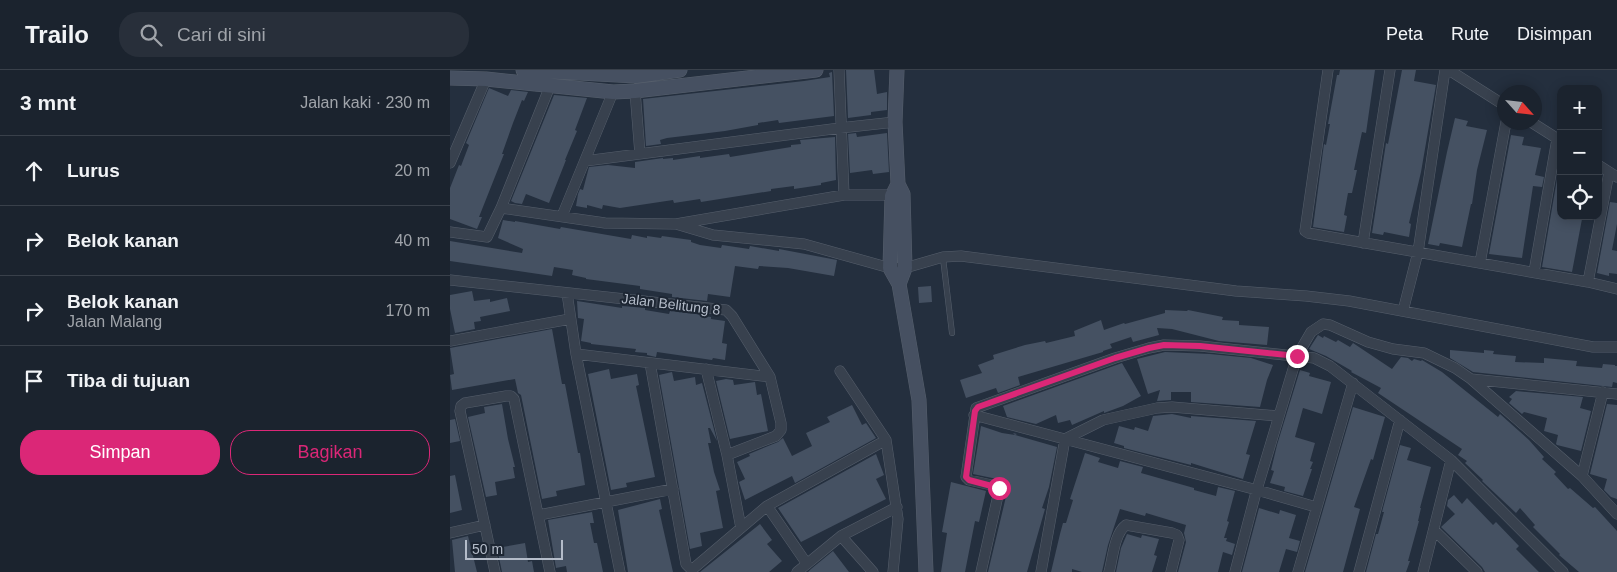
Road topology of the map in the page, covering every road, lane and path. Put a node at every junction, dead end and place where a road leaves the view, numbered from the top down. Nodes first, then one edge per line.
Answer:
1 (524, 70) edge
2 (680, 70) edge
3 (816, 70) edge
4 (839, 70) edge
5 (897, 70) edge
6 (1328, 70) edge
7 (1390, 70) edge
8 (1445, 70) edge
9 (1449, 70) edge
10 (578, 72) edge
11 (604, 73) edge
12 (450, 78) edge
13 (486, 79) junction
14 (550, 86) junction
15 (586, 89) junction
16 (635, 91) junction
17 (613, 92) junction
18 (1497, 101) edge
19 (895, 122) junction
20 (840, 128) junction
21 (1542, 129) edge
22 (1505, 130) edge
23 (1557, 139) edge
24 (454, 145) edge
25 (1557, 151) edge
26 (640, 154) junction
27 (585, 161) junction
28 (450, 163) edge
29 (1602, 168) edge
30 (1613, 175) edge
31 (898, 191) junction
32 (844, 195) junction
33 (501, 208) junction
34 (562, 216) junction
35 (676, 224) junction
36 (450, 232) edge
37 (1363, 242) junction
38 (1418, 252) junction
39 (943, 257) junction
40 (1480, 263) junction
41 (890, 268) junction
42 (905, 268) junction
43 (1534, 272) junction
44 (450, 280) edge
45 (1588, 282) junction
46 (899, 284) junction
47 (1617, 288) edge
48 (569, 293) junction
49 (1403, 311) junction
50 (570, 319) junction
51 (952, 333) dead end
52 (450, 341) edge
53 (1617, 347) edge
54 (576, 354) junction
55 (1297, 356) junction
56 (650, 363) junction
57 (706, 369) junction
58 (840, 371) dead end
59 (770, 377) junction
60 (1471, 378) junction
61 (1353, 383) junction
62 (1604, 392) junction
63 (1617, 394) edge
64 (974, 415) junction
65 (1279, 416) junction
66 (1400, 420) junction
67 (1090, 426) junction
68 (1065, 439) junction
69 (886, 440) junction
70 (1092, 446) junction
71 (727, 455) junction
72 (1451, 460) junction
73 (1582, 476) junction
74 (673, 489) junction
75 (1257, 490) junction
76 (606, 501) junction
77 (767, 506) junction
78 (897, 507) junction
79 (1316, 508) junction
80 (1617, 514) edge
81 (539, 515) junction
82 (485, 525) junction
83 (741, 528) junction
84 (1434, 530) junction
85 (450, 532) edge
86 (841, 536) junction
87 (807, 564) junction
88 (495, 572) edge
89 (550, 572) edge
90 (620, 572) edge
91 (797, 572) edge
92 (873, 572) edge
93 (893, 572) edge
94 (926, 572) edge
95 (981, 572) edge
96 (1041, 572) edge
97 (1109, 572) edge
98 (1171, 572) edge
99 (1235, 572) edge
100 (1298, 572) edge
101 (1359, 572) edge
102 (1423, 572) edge
103 (1477, 572) edge
104 (1563, 572) edge

1 - 10 street
2 - 11 street
3 - 16 street
4 - 20 street
5 - 19 street
6 - 37 street
7 - 37 street
8 - 38 street
9 - 18 street
10 - 11 street
10 - 15 street
12 - 13 street
13 - 14 street
13 - 24 street
14 - 15 street
14 - 33 street
15 - 17 street
16 - 17 street
16 - 26 street
17 - 27 street
19 - 20 street
19 - 31 street
20 - 26 street
20 - 32 street
21 - 23 street
22 - 40 street
24 - 28 street
25 - 43 street
26 - 27 street
27 - 34 street
29 - 30 street
30 - 45 street
31 - 32 street
31 - 41 street
31 - 42 street
32 - 35 street
33 - 34 street
33 - 36 street
34 - 35 street
35 - 41 street
37 - 38 street
38 - 40 street
38 - 49 street
39 - 42 street
39 - 49 street
39 - 51 lane
40 - 43 street
41 - 42 street
41 - 46 street
42 - 46 street
43 - 45 street
44 - 48 street, Jalan Belitung 8
45 - 47 street
46 - 94 street
48 - 50 street
48 - 59 street, Jalan Belitung 8
49 - 53 street
50 - 52 street
50 - 54 street
54 - 56 street
54 - 76 street
55 - 60 street
55 - 61 street
55 - 64 street
55 - 65 street
56 - 57 street
56 - 74 street
57 - 59 street
57 - 71 street
58 - 69 street
59 - 71 street, Jalan Belitung 8
60 - 62 street
60 - 73 street
61 - 66 street
61 - 79 street
62 - 63 street
62 - 73 street
64 - 68 street
64 - 95 street
65 - 67 street
65 - 75 street
66 - 72 street
66 - 101 street
67 - 68 street
67 - 70 street
68 - 70 street
68 - 96 street
69 - 77 street
69 - 78 street
70 - 75 street
71 - 83 street
72 - 84 street
72 - 104 street
73 - 80 street
74 - 76 street
74 - 83 street
75 - 79 street
75 - 99 street
76 - 81 street
76 - 90 street
77 - 83 street
77 - 87 street
78 - 86 street
78 - 93 street
79 - 100 street
81 - 82 street
81 - 89 street
82 - 85 street
82 - 88 street
84 - 102 street
84 - 103 street
86 - 87 street
86 - 92 street
87 - 91 street
97 - 98 street

